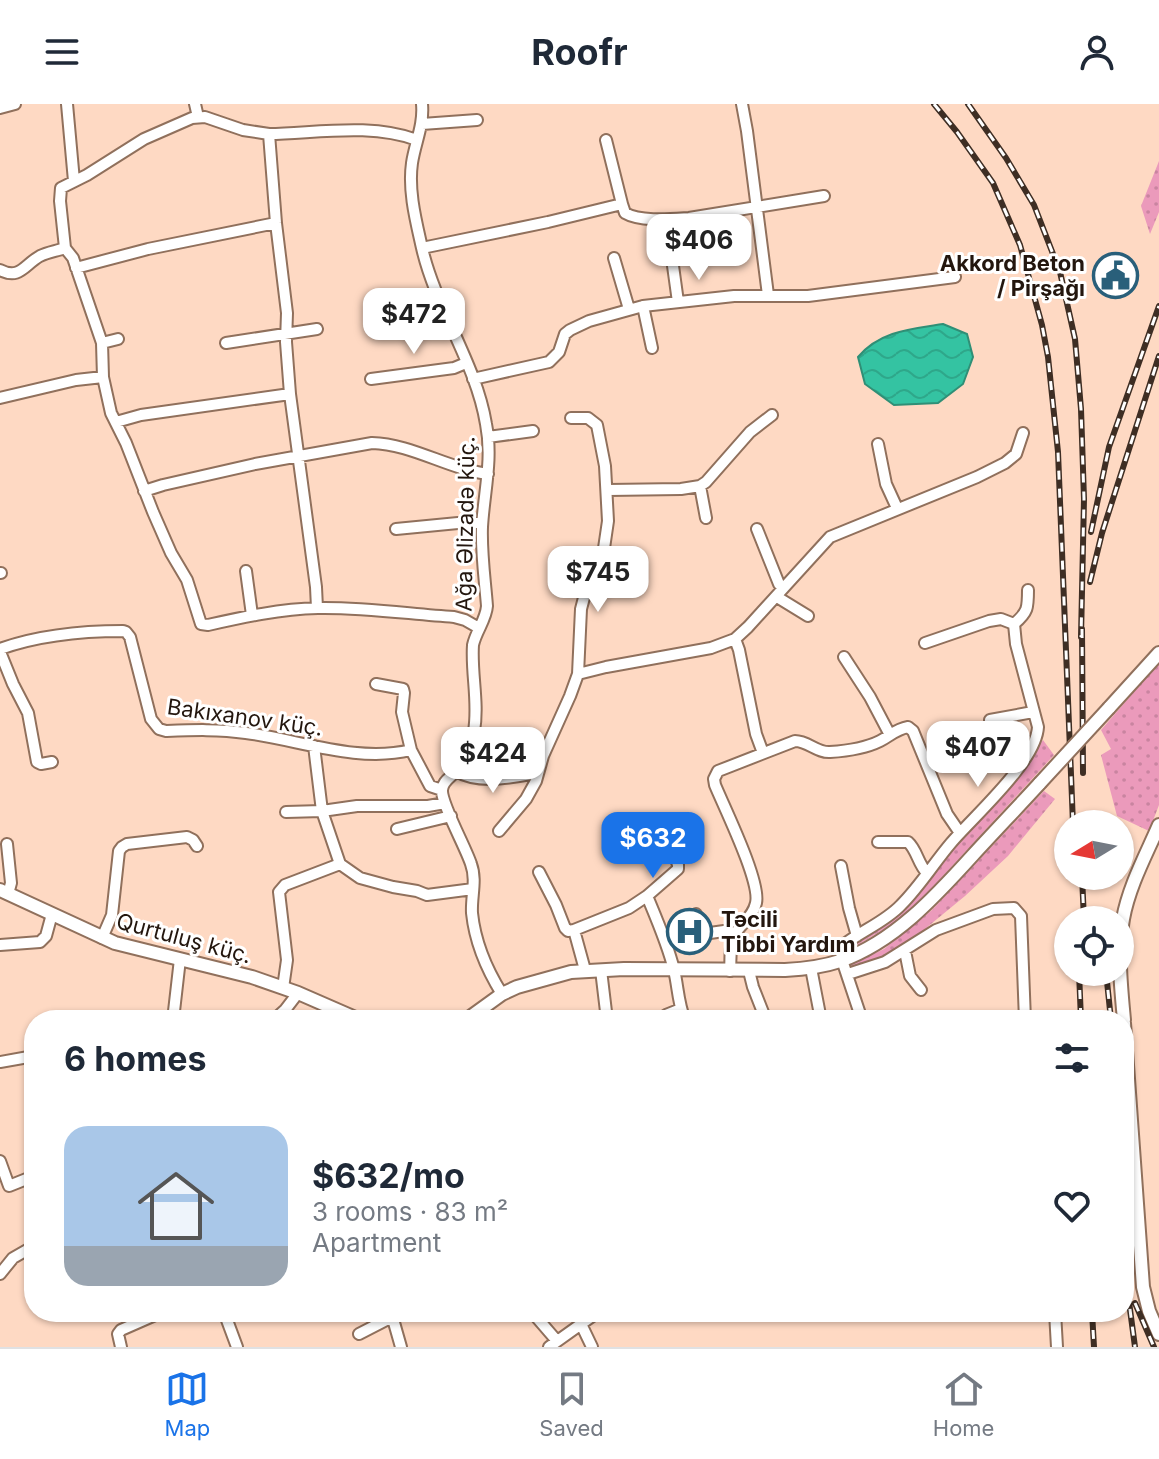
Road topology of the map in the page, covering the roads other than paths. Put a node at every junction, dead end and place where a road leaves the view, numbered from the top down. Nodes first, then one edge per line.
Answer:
1 (15, 104) edge
2 (67, 104) edge
3 (195, 104) edge
4 (422, 104) edge
5 (742, 104) edge
6 (0, 108) edge
7 (198, 117) junction
8 (477, 120) dead end
9 (422, 124) junction
10 (269, 134) junction
11 (417, 140) junction
12 (606, 140) dead end
13 (74, 181) junction
14 (824, 196) dead end
15 (622, 204) junction
16 (756, 208) junction
17 (276, 223) junction
18 (670, 244) dead end
19 (65, 245) junction
20 (422, 248) junction
21 (614, 258) dead end
22 (76, 268) junction
23 (0, 270) edge
24 (955, 277) dead end
25 (768, 295) junction
26 (678, 302) junction
27 (643, 306) junction
28 (629, 309) junction
29 (317, 329) dead end
30 (287, 333) junction
31 (118, 339) dead end
32 (102, 343) junction
33 (226, 343) dead end
34 (652, 348) dead end
35 (466, 363) junction
36 (103, 377) junction
37 (371, 379) dead end
38 (473, 379) junction
39 (290, 394) junction
40 (0, 398) edge
41 (772, 415) dead end
42 (571, 418) dead end
43 (116, 422) junction
44 (533, 431) dead end
45 (1023, 433) dead end
46 (488, 437) junction
47 (878, 444) dead end
48 (299, 457) junction
49 (488, 474) junction
50 (700, 486) junction
51 (608, 490) junction
52 (144, 491) junction
53 (897, 508) junction
54 (706, 518) dead end
55 (482, 523) junction
56 (396, 529) dead end
57 (757, 529) dead end
58 (246, 571) dead end
59 (1028, 590) dead end
60 (780, 592) junction
61 (317, 608) junction
62 (252, 615) junction
63 (808, 616) dead end
64 (1014, 624) junction
65 (479, 628) junction
66 (735, 639) junction
67 (925, 643) dead end
68 (0, 651) edge
69 (1159, 653) edge
70 (844, 657) dead end
71 (578, 674) junction
72 (376, 684) dead end
73 (1033, 712) junction
74 (990, 720) dead end
75 (890, 735) junction
76 (314, 746) junction
77 (411, 750) junction
78 (763, 753) junction
79 (52, 762) dead end
80 (456, 771) junction
81 (538, 773) junction
82 (442, 790) junction
83 (445, 803) junction
84 (322, 811) junction
85 (286, 812) dead end
86 (451, 816) junction
87 (1159, 825) edge
88 (397, 829) dead end
89 (499, 831) dead end
90 (960, 833) junction
91 (658, 834) dead end
92 (878, 842) dead end
93 (7, 844) dead end
94 (197, 846) dead end
95 (340, 864) junction
96 (841, 866) dead end
97 (539, 872) dead end
98 (927, 873) junction
99 (473, 889) junction
100 (4, 892) edge
101 (647, 896) junction
102 (52, 914) junction
103 (696, 914) dead end
104 (574, 930) junction
105 (735, 934) junction
106 (857, 936) junction
107 (102, 938) junction
108 (0, 945) edge
109 (905, 951) junction
110 (180, 959) junction
111 (842, 960) junction
112 (811, 968) junction
113 (585, 970) junction
114 (601, 970) junction
115 (674, 970) junction
116 (730, 971) junction
117 (749, 971) junction
118 (848, 974) junction
119 (283, 988) junction
120 (921, 990) dead end
121 (298, 993) junction
122 (502, 994) junction
123 (174, 1010) edge
124 (285, 1010) edge
125 (337, 1010) edge
126 (480, 1010) edge
127 (606, 1010) edge
128 (682, 1010) edge
129 (762, 1010) edge
130 (819, 1010) edge
131 (859, 1010) edge
132 (1025, 1010) edge
133 (1123, 1010) edge
134 (24, 1058) edge
135 (0, 1062) edge
136 (0, 1161) edge
137 (1134, 1161) edge
138 (24, 1180) edge
139 (4, 1187) edge
140 (24, 1252) edge
141 (0, 1274) edge
142 (139, 1322) edge
143 (228, 1322) edge
144 (379, 1322) edge
145 (394, 1322) edge
146 (539, 1322) edge
147 (584, 1322) edge
148 (1056, 1322) edge
149 (581, 1324) junction
150 (359, 1334) dead end
151 (1159, 1334) edge
152 (553, 1344) edge
153 (121, 1347) edge
154 (237, 1347) edge
155 (401, 1347) edge
156 (592, 1347) edge
157 (1057, 1347) edge

1 - 6 street
2 - 13 street
3 - 7 street
4 - 9 street, Ağa Əlizadə küç.
5 - 16 street
7 - 10 street
7 - 13 street
8 - 9 street
9 - 11 street, Ağa Əlizadə küç.
10 - 11 street
10 - 17 street
11 - 20 street, Ağa Əlizadə küç.
12 - 15 street
13 - 19 street
14 - 16 street
15 - 16 street
15 - 20 street
16 - 25 street
17 - 22 street
17 - 30 street
18 - 26 street
19 - 22 street
19 - 23 street
20 - 35 street, Ağa Əlizadə küç.
21 - 28 street
22 - 32 street
24 - 25 street
25 - 26 street
26 - 27 street
27 - 28 street
27 - 34 street
28 - 38 street
29 - 30 street
30 - 33 street
30 - 39 street
31 - 32 street
32 - 36 street
35 - 37 street
35 - 38 street, Ağa Əlizadə küç.
36 - 40 street
36 - 43 street
38 - 46 street, Ağa Əlizadə küç.
39 - 43 street
39 - 48 street
41 - 50 street
42 - 51 street
43 - 52 street
44 - 46 street
45 - 53 street
46 - 49 street, Ağa Əlizadə küç.
47 - 53 street
48 - 49 street
48 - 52 street
48 - 61 street
49 - 55 street, Ağa Əlizadə küç.
50 - 51 street
50 - 54 street
51 - 71 street
52 - 62 street
53 - 60 street
55 - 56 street
55 - 65 street, Ağa Əlizadə küç.
57 - 60 street
58 - 62 street
59 - 64 street
60 - 63 street
60 - 66 street
61 - 62 street
61 - 65 street
64 - 67 street
64 - 73 street
65 - 80 street, Ağa Əlizadə küç.
66 - 71 street
66 - 78 street
68 - 76 street, Bakıxanov küç.
68 - 79 street
69 - 111 main road, bridge
70 - 75 street
71 - 81 street
72 - 77 street
73 - 74 street
73 - 90 street
75 - 78 street
75 - 90 street
76 - 77 street, Bakıxanov küç.
76 - 84 street
77 - 82 street
78 - 105 street
80 - 81 street
80 - 82 street, Ağa Əlizadə küç.
81 - 89 street
82 - 83 street
83 - 84 street
83 - 86 street
84 - 85 street
84 - 95 street
86 - 88 street
86 - 99 street
87 - 133 main road
90 - 98 street
91 - 101 street
92 - 98 street
93 - 100 street
94 - 107 street
95 - 99 street
95 - 119 street
96 - 106 street
97 - 104 street
98 - 106 street
99 - 122 street
100 - 102 main road, Qurtuluş küç.
101 - 104 street
101 - 115 street
102 - 107 main road, Qurtuluş küç.
102 - 108 street
103 - 105 street
104 - 113 street
105 - 116 street
106 - 111 street
107 - 110 main road, Qurtuluş küç.
109 - 118 street
109 - 120 street
109 - 132 street
110 - 119 main road, Qurtuluş küç.
110 - 123 street
111 - 112 main road
111 - 118 street
112 - 117 main road
112 - 130 street
113 - 114 main road
113 - 122 main road
114 - 115 main road
114 - 127 street
115 - 116 main road
115 - 128 street
116 - 117 main road
117 - 129 street
118 - 131 street
119 - 121 main road, Qurtuluş küç.
121 - 124 street
121 - 125 main road, Qurtuluş küç.
122 - 126 main road
134 - 135 street
136 - 139 street
137 - 151 main road
138 - 139 street
140 - 141 street
142 - 153 street
143 - 154 street
144 - 150 street
145 - 155 street
146 - 152 street
147 - 149 street
148 - 157 street
149 - 152 street
149 - 156 street

